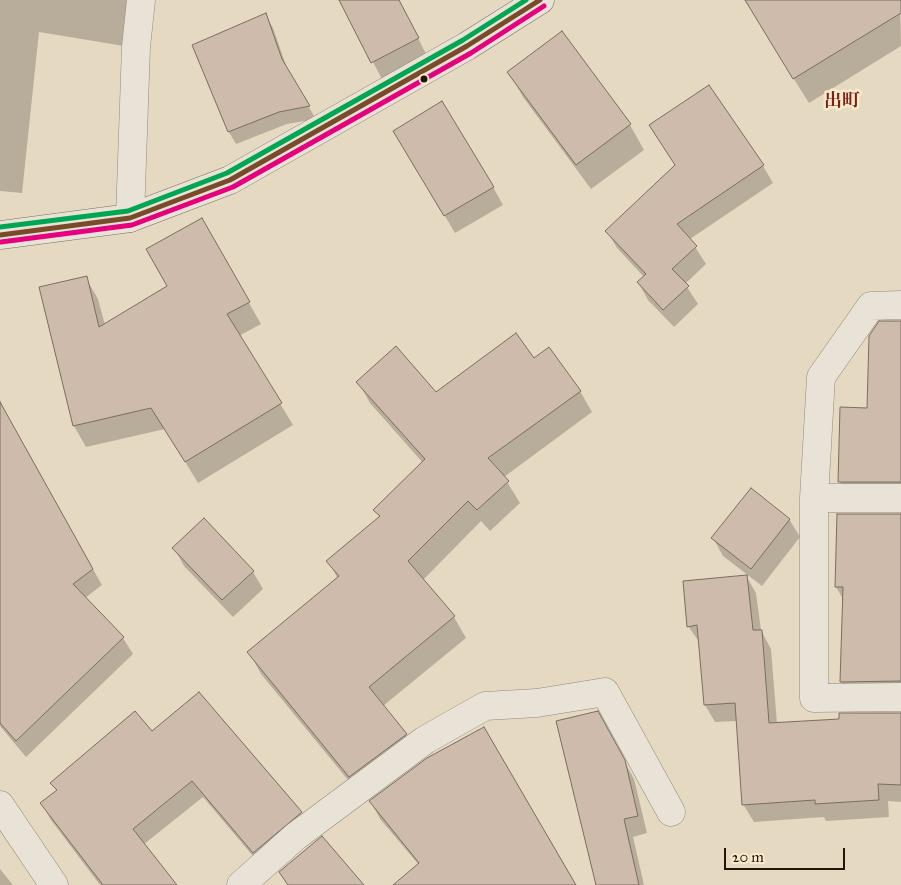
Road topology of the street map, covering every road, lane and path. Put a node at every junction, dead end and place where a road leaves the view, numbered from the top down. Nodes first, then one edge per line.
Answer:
1 (141, 0) edge
2 (540, 0) edge
3 (130, 218) junction
4 (0, 235) edge
5 (901, 305) edge
6 (814, 498) junction
7 (901, 498) edge
8 (901, 697) edge
9 (0, 805) edge
10 (671, 812) dead end
11 (54, 885) edge
12 (241, 885) edge

1 - 3 street
2 - 3 street
3 - 4 street
5 - 6 street
6 - 7 street
6 - 8 street
9 - 11 street
10 - 12 street

